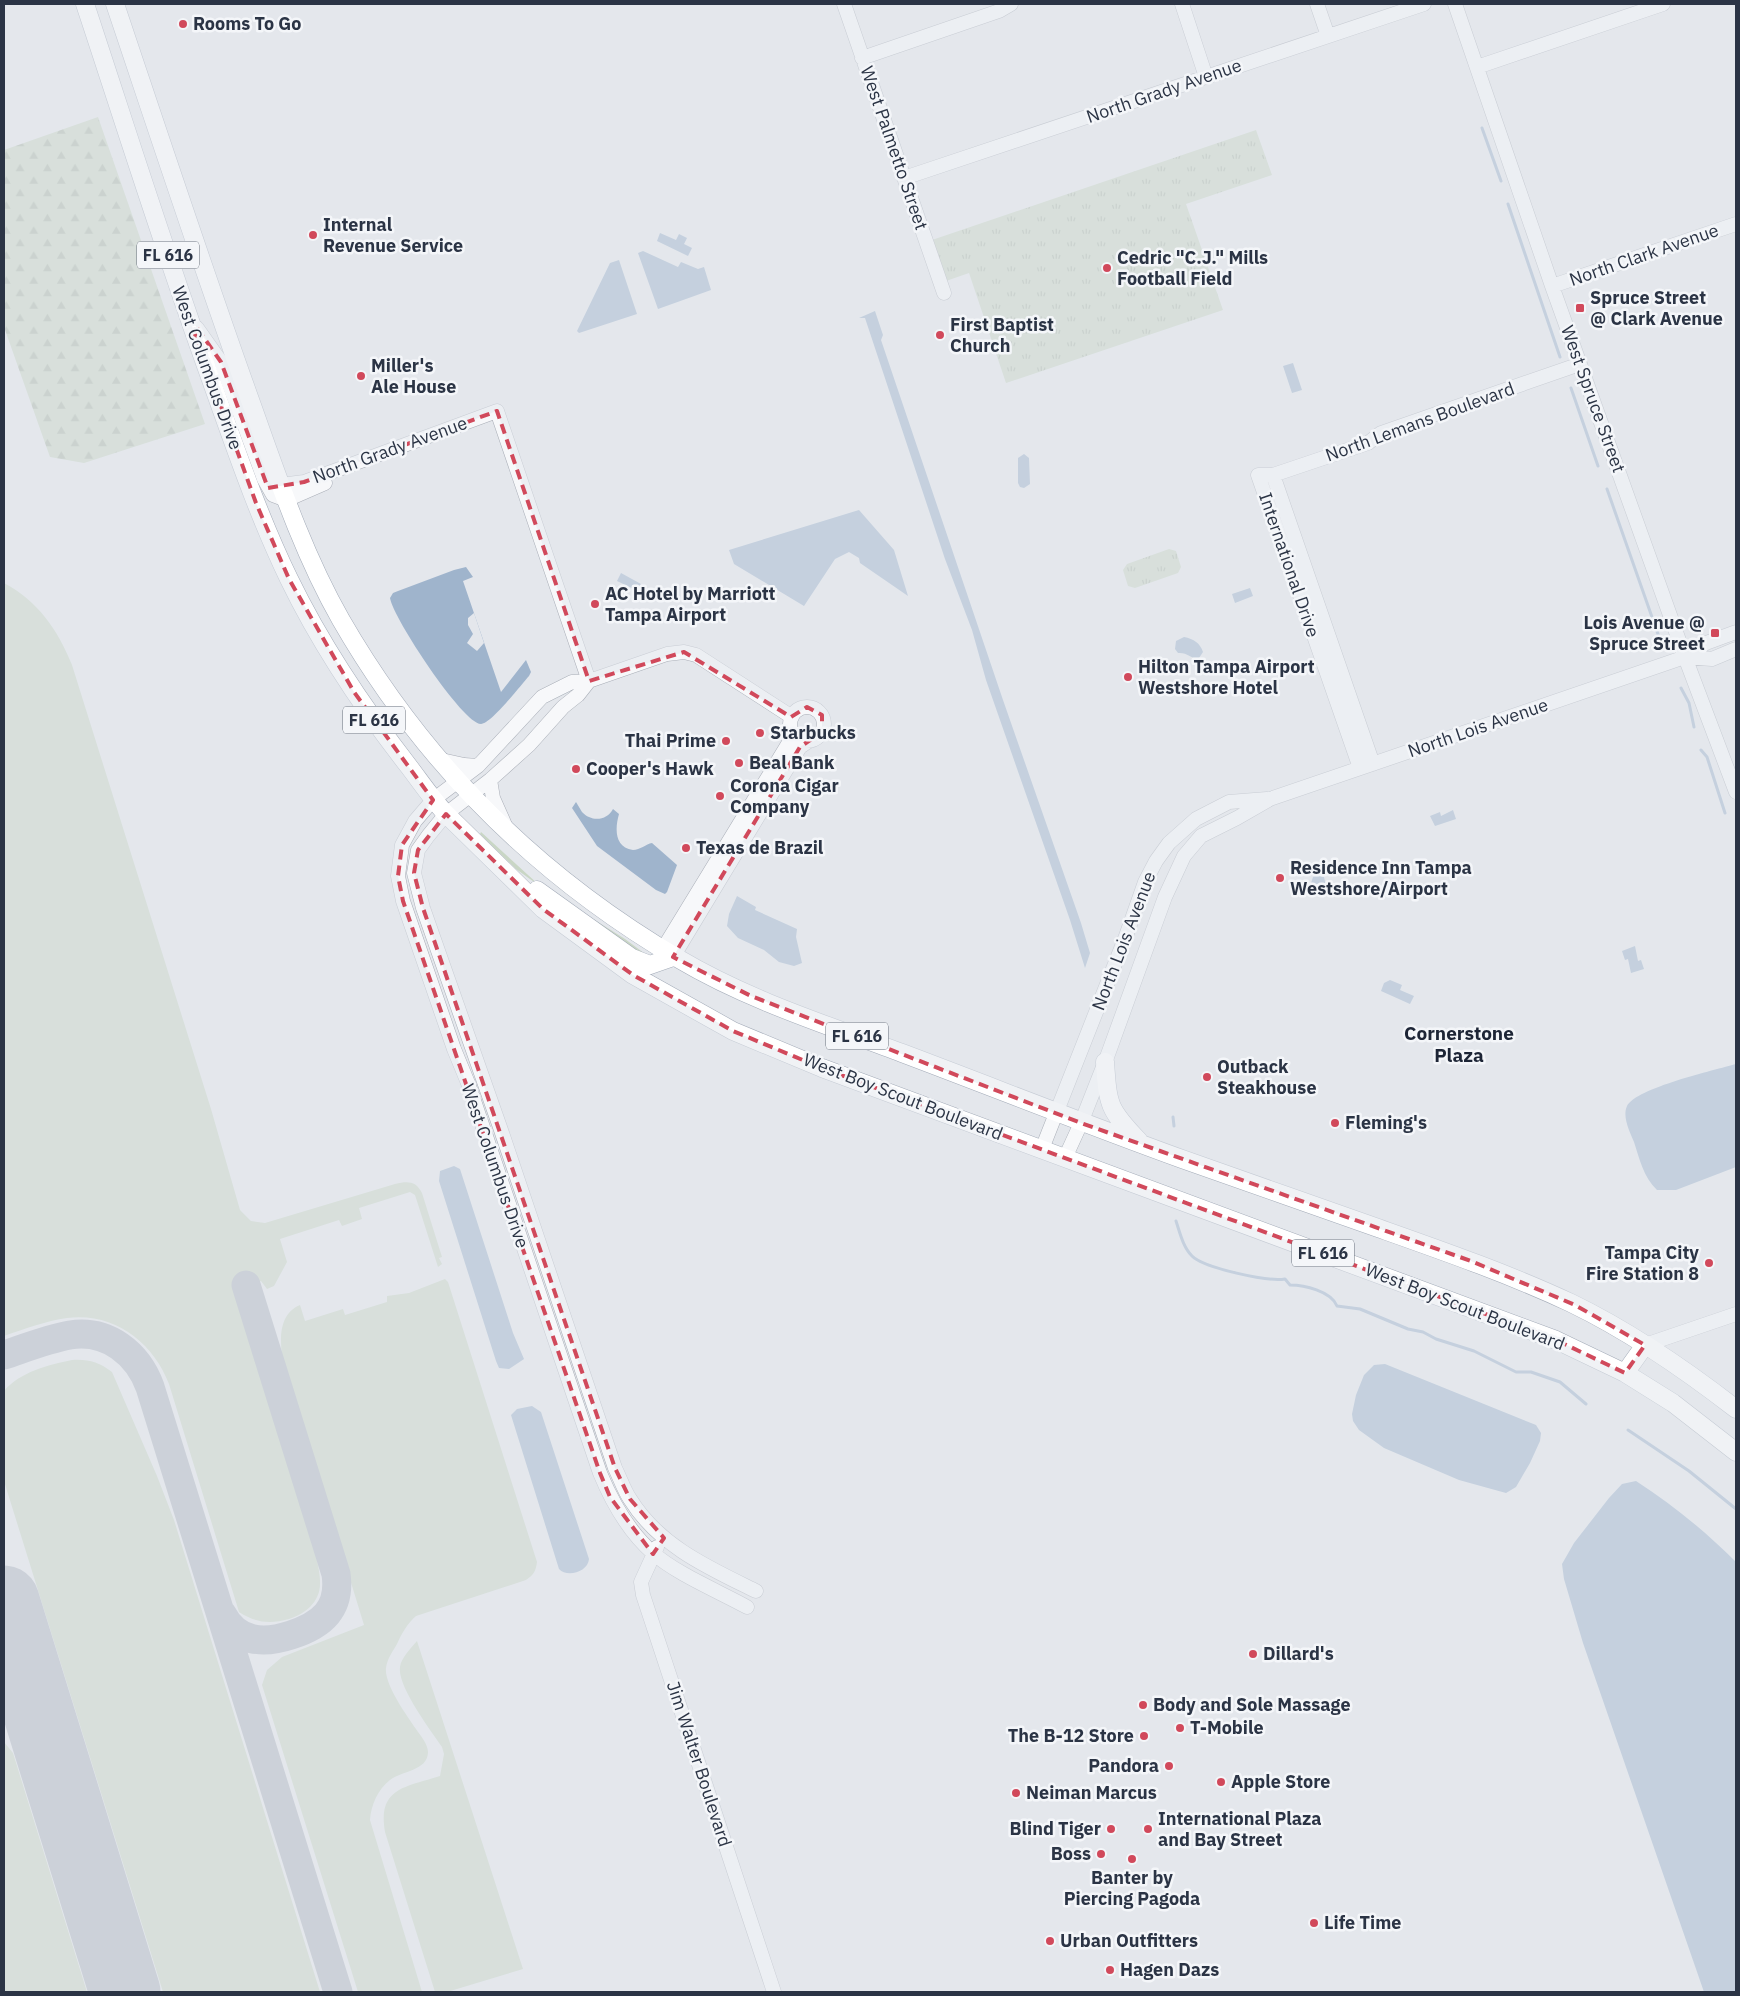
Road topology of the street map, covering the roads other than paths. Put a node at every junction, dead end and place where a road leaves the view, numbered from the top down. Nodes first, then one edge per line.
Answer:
1 (85, 4) edge
2 (115, 4) edge
3 (844, 4) edge
4 (1011, 4) edge
5 (1182, 4) edge
6 (1317, 4) edge
7 (1424, 4) edge
8 (1455, 4) edge
9 (1663, 4) edge
10 (1328, 36) junction
11 (862, 58) junction
12 (1477, 67) junction
13 (1206, 77) junction
14 (904, 178) junction
15 (1736, 224) edge
16 (1552, 286) junction
17 (944, 293) dead end
18 (188, 315) junction
19 (1580, 364) junction
20 (1258, 475) joint
21 (1273, 475) junction
22 (284, 493) junction
23 (256, 503) joint
24 (1293, 553) junction
25 (1736, 632) edge
26 (1736, 650) edge
27 (1685, 657) junction
28 (589, 681) junction
29 (792, 724) junction
30 (809, 741) junction
31 (437, 759) junction
32 (478, 766) junction
33 (1366, 766) junction
34 (490, 780) junction
35 (456, 782) junction
36 (1736, 792) edge
37 (470, 796) junction
38 (1270, 799) junction
39 (433, 800) junction
40 (446, 814) junction
41 (509, 832) junction
42 (747, 836) junction
43 (730, 838) junction
44 (518, 884) junction
45 (668, 953) junction
46 (1105, 1062) junction
47 (1056, 1113) junction
48 (1081, 1123) junction
49 (1143, 1145) junction
50 (1042, 1149) junction
51 (1065, 1158) junction
52 (1736, 1314) edge
53 (1645, 1345) junction
54 (1625, 1373) junction
55 (1736, 1409) edge
56 (1736, 1452) edge
57 (664, 1538) junction
58 (653, 1554) junction
59 (756, 1591) dead end
60 (747, 1607) dead end
61 (774, 1992) edge

1 - 18 main road, West Columbus Drive / FL 616
2 - 22 main road, West Columbus Drive / FL 616
3 - 11 street, West Palmetto Street
4 - 11 street
5 - 13 street
6 - 10 street
7 - 10 street, North Grady Avenue
8 - 12 street, West Spruce Street
9 - 12 street
10 - 13 street, North Grady Avenue
11 - 14 street, West Palmetto Street
12 - 16 street, West Spruce Street
13 - 14 street, North Grady Avenue
14 - 17 street, West Palmetto Street
15 - 16 street, North Clark Avenue
16 - 19 street, West Spruce Street
18 - 22 street
18 - 23 main road, West Columbus Drive / FL 616
19 - 21 street, North Lemans Boulevard
19 - 27 street, West Spruce Street
20 - 21 street, North Lemans Boulevard
20 - 24 street, International Drive
21 - 24 street, International Drive
22 - 28 street, North Grady Avenue
22 - 31 main road, FL 616
23 - 39 main road, West Boy Scout Boulevard / FL 616
24 - 33 street, International Drive
25 - 27 street, North Lois Avenue
26 - 27 street, North Lois Avenue
27 - 33 street, North Lois Avenue
27 - 36 street, West Spruce Street
28 - 29 street, West Columbus Drive
28 - 32 street, West Columbus Drive
28 - 34 street, West Columbus Drive
29 - 30 street
29 - 30 street
29 - 43 street
30 - 42 street
31 - 32 street
31 - 35 main road, FL 616
32 - 35 street, West Columbus Drive
33 - 38 street, North Lois Avenue
34 - 37 street, West Columbus Drive
34 - 41 street
35 - 37 main road, FL 616
35 - 39 street, West Columbus Drive
37 - 40 street, West Columbus Drive
37 - 41 main road, FL 616
38 - 46 street, North Lois Avenue
38 - 47 street, North Lois Avenue
39 - 40 main road, West Boy Scout Boulevard / FL 616
39 - 58 street, West Columbus Drive
40 - 44 main road, West Boy Scout Boulevard / FL 616
40 - 57 street, West Columbus Drive
41 - 45 main road, FL 616
42 - 43 street
42 - 45 street
43 - 45 street
44 - 45 main road
44 - 50 main road, West Boy Scout Boulevard / FL 616
45 - 47 main road, FL 616
46 - 48 street, North Lois Avenue
46 - 49 main road
47 - 48 main road, FL 616
47 - 50 street, North Lois Avenue
48 - 49 main road, FL 616
48 - 51 street, North Lois Avenue
49 - 53 main road, FL 616
50 - 51 main road, West Boy Scout Boulevard / FL 616
51 - 54 main road, West Boy Scout Boulevard / FL 616
52 - 53 street
53 - 54 main road
53 - 55 main road, FL 616
54 - 56 main road, West Boy Scout Boulevard / FL 616
57 - 58 street, Jim Walter Boulevard
57 - 59 street, West Columbus Drive
58 - 60 street, West Columbus Drive
58 - 61 street, Jim Walter Boulevard

